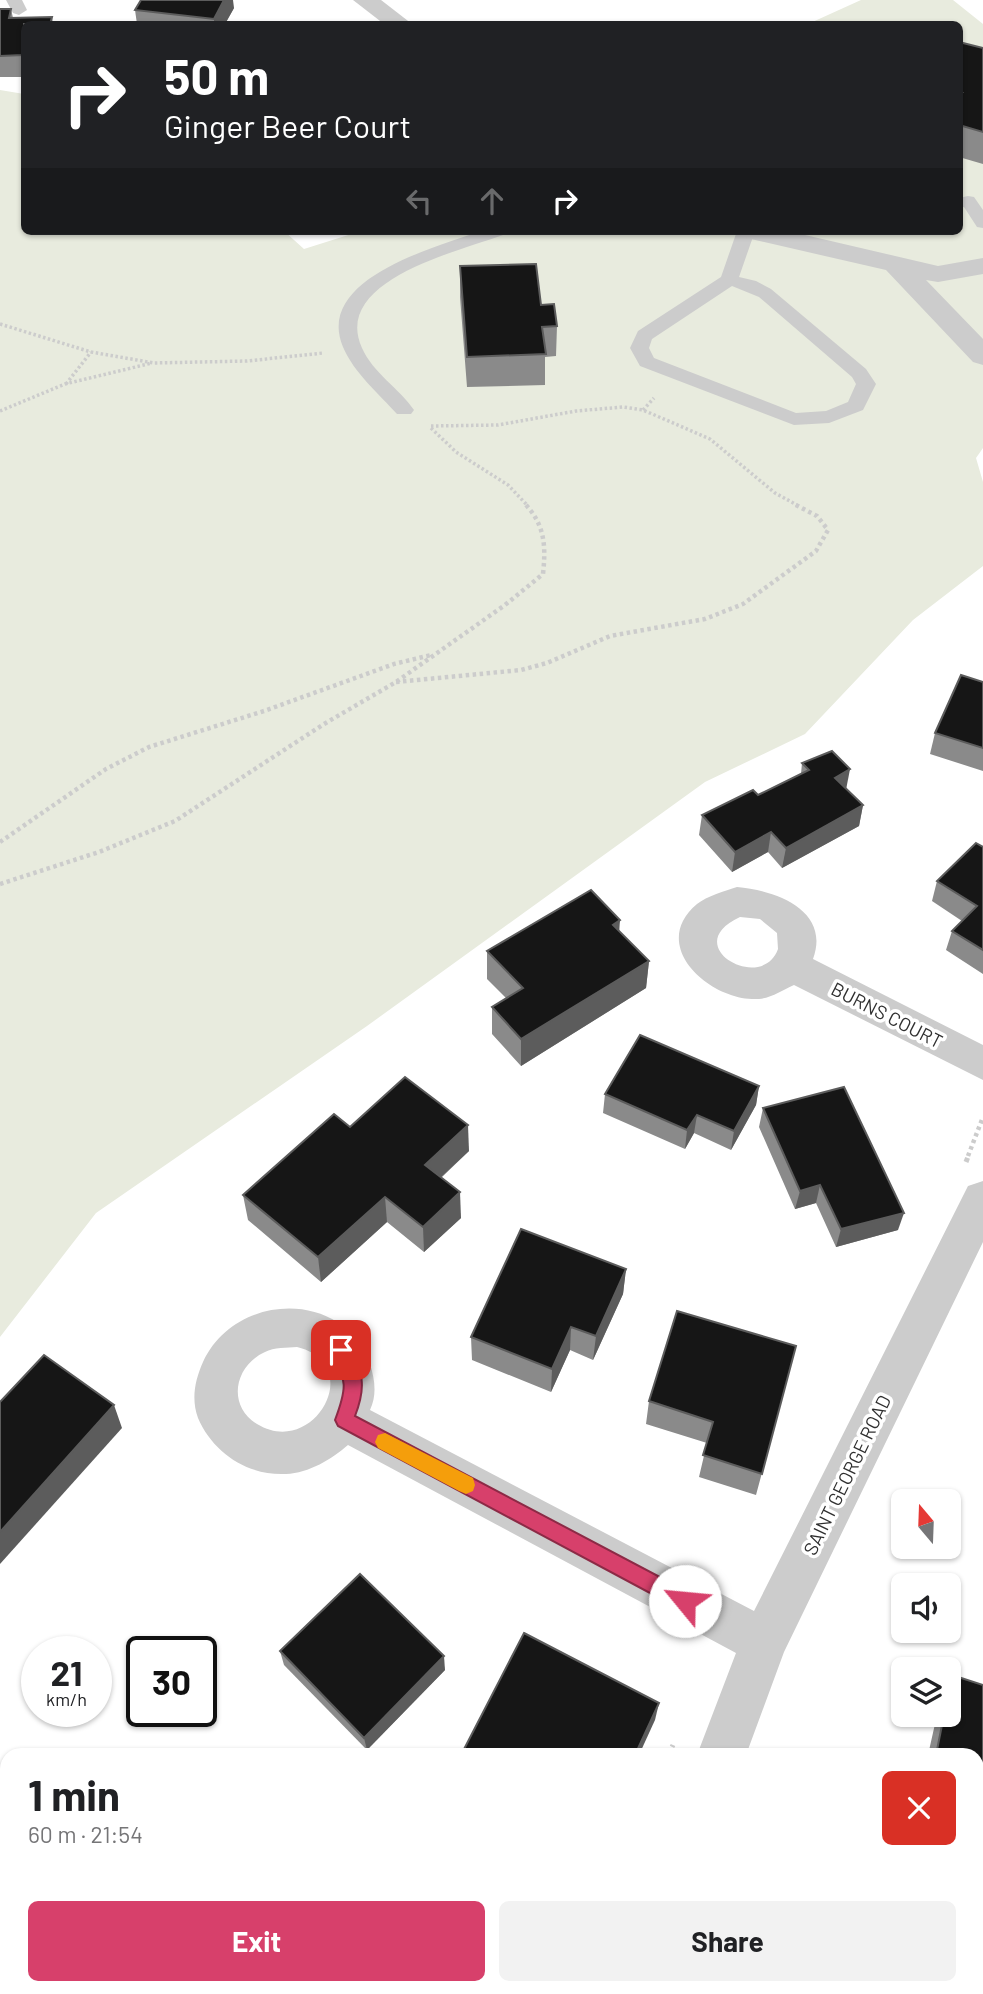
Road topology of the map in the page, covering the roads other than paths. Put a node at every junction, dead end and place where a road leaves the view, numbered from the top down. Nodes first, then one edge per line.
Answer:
1 (365, 0) edge
2 (396, 21) edge
3 (963, 202) edge
4 (983, 223) edge
5 (487, 235) edge
6 (745, 235) edge
7 (769, 235) edge
8 (896, 265) junction
9 (983, 265) edge
10 (729, 280) junction
11 (983, 356) edge
12 (404, 410) road end
13 (791, 966) dead end
14 (983, 1064) edge
15 (983, 1199) edge
16 (344, 1420) dead end
17 (764, 1642) junction
18 (725, 1748) edge

1 - 2 street
3 - 4 lane
5 - 12 lane
6 - 10 lane
7 - 8 street
8 - 9 street
8 - 11 street
10 - 10 lane
13 - 14 street, BURNS COURT
15 - 17 street, SAINT GEORGE ROAD
16 - 17 street
17 - 18 street, SAINT GEORGE ROAD

